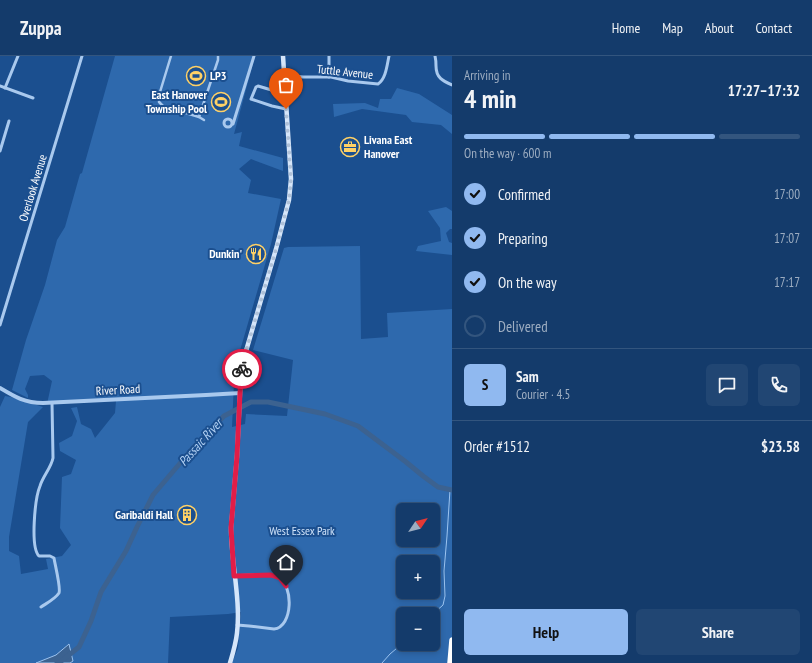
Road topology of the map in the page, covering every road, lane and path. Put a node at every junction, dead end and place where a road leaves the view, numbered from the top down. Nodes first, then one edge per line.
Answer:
1 (18, 56) edge
2 (82, 56) edge
3 (171, 56) edge
4 (218, 56) edge
5 (254, 56) edge
6 (283, 56) edge
7 (329, 56) edge
8 (389, 56) edge
9 (435, 56) edge
10 (284, 75) junction
11 (329, 77) junction
12 (452, 85) edge
13 (0, 86) edge
14 (5, 88) junction
15 (285, 94) junction
16 (33, 98) dead end
17 (286, 109) junction
18 (199, 117) junction
19 (204, 120) dead end
20 (9, 121) dead end
21 (232, 124) dead end
22 (0, 151) edge
23 (0, 325) edge
24 (0, 388) edge
25 (240, 391) junction
26 (52, 403) junction
27 (234, 576) junction
28 (41, 607) dead end
29 (237, 625) junction
30 (452, 640) edge
31 (230, 663) edge
32 (450, 663) edge

1 - 14 street
2 - 23 street, Overlook Avenue
3 - 18 street
4 - 18 street
5 - 21 street
6 - 10 main road
7 - 11 street
8 - 11 street, Tuttle Avenue
9 - 12 street
10 - 11 street, Tuttle Avenue
10 - 15 main road
13 - 14 street
14 - 16 street
15 - 17 main road
15 - 17 street
17 - 25 main road
18 - 19 street
20 - 22 street
24 - 26 street, River Road
25 - 26 street, River Road
25 - 27 main road
26 - 28 street
27 - 29 main road
27 - 29 street
29 - 31 main road
30 - 32 highway

